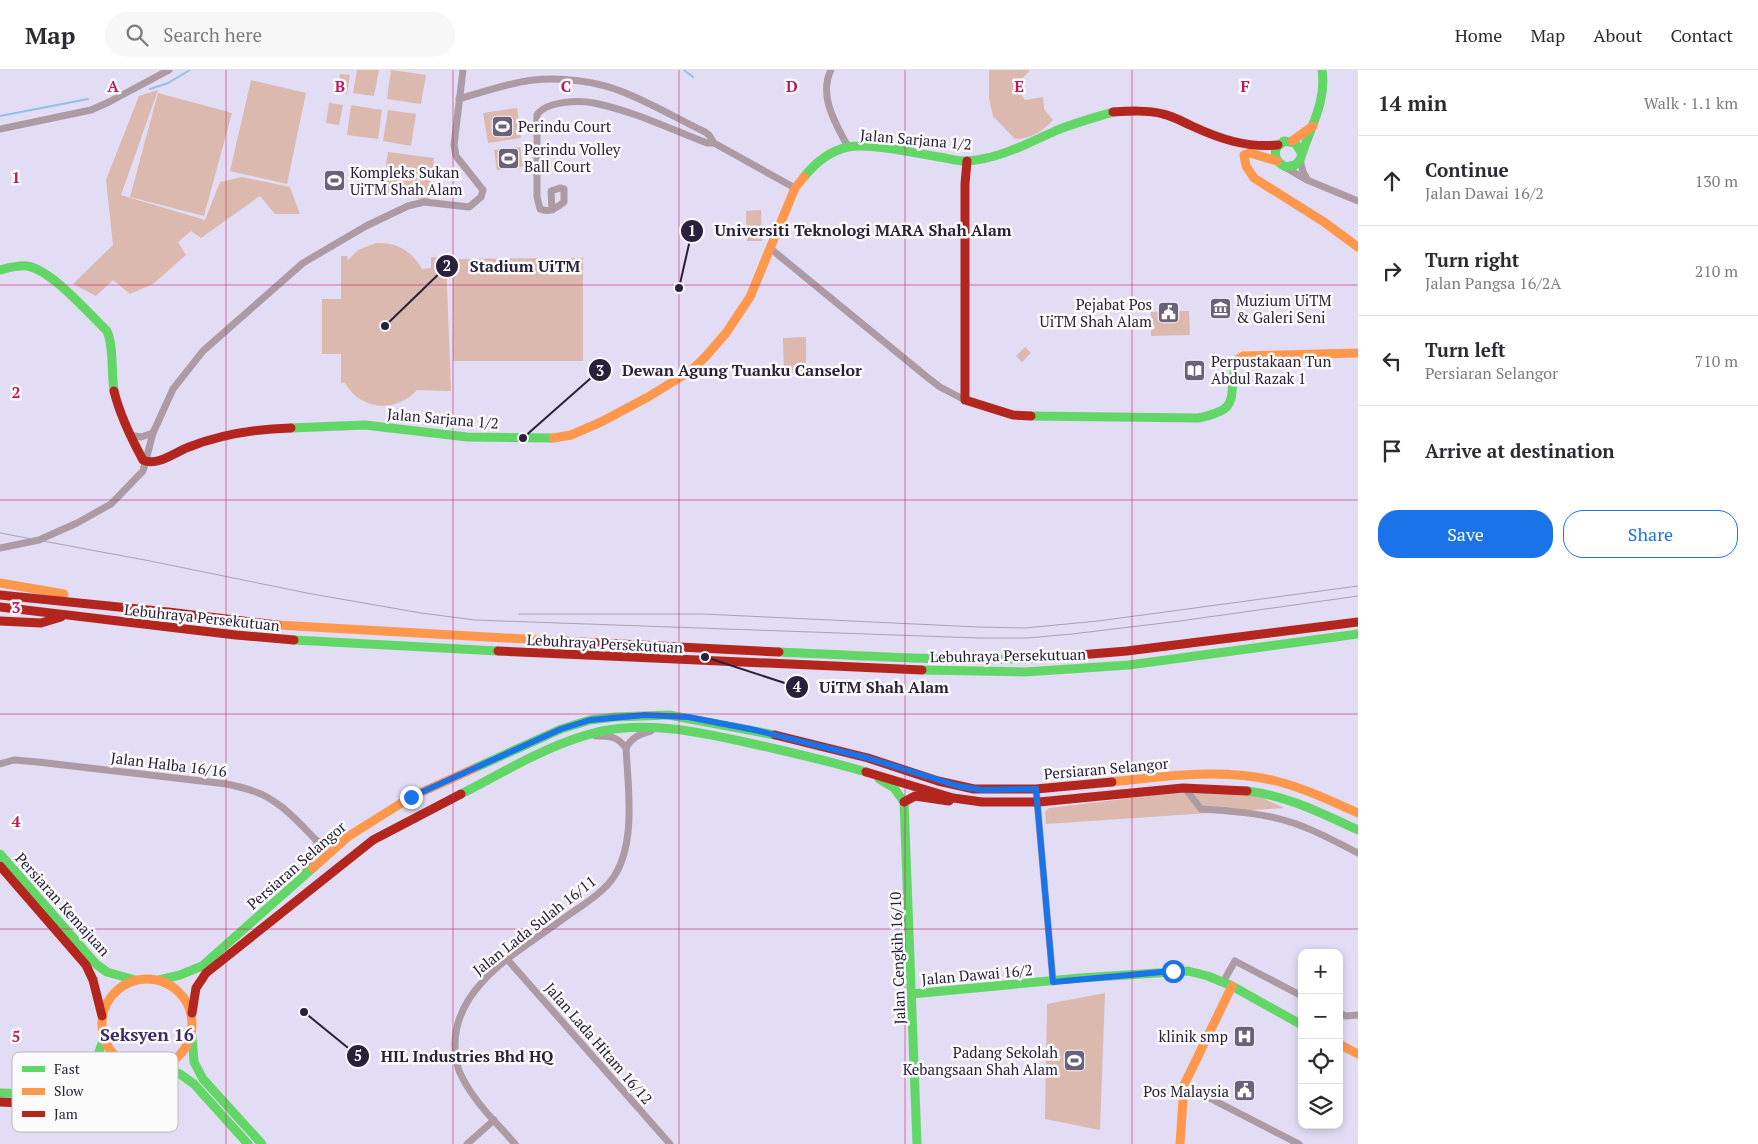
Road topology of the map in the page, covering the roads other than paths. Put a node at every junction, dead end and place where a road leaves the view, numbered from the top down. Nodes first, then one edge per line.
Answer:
1 (169, 70) edge
2 (463, 70) edge
3 (831, 70) edge
4 (1322, 70) edge
5 (459, 98) junction
6 (1313, 126) junction
7 (0, 129) edge
8 (1292, 141) junction
9 (714, 143) junction
10 (1278, 145) junction
11 (848, 147) junction
12 (1301, 156) junction
13 (967, 160) junction
14 (1280, 163) junction
15 (1308, 180) junction
16 (795, 188) junction
17 (1358, 201) edge
18 (552, 210) dead end
19 (1358, 247) edge
20 (771, 249) junction
21 (0, 270) edge
22 (1358, 353) edge
23 (965, 400) junction
24 (153, 433) junction
25 (129, 436) junction
26 (147, 462) junction
27 (0, 548) edge
28 (0, 583) edge
29 (0, 595) edge
30 (0, 608) edge
31 (168, 612) junction
32 (65, 616) junction
33 (0, 620) edge
34 (1358, 622) edge
35 (1358, 634) edge
36 (661, 728) junction
37 (575, 739) junction
38 (626, 748) junction
39 (0, 764) edge
40 (858, 770) junction
41 (1185, 788) junction
42 (1036, 789) junction
43 (904, 802) junction
44 (973, 802) junction
45 (1038, 803) junction
46 (1358, 813) edge
47 (1358, 830) edge
48 (349, 836) junction
49 (317, 841) junction
50 (1358, 853) edge
51 (0, 854) edge
52 (0, 866) edge
53 (302, 876) junction
54 (508, 960) junction
55 (135, 980) junction
56 (159, 980) junction
57 (1053, 982) junction
58 (1227, 984) junction
59 (911, 994) junction
60 (1298, 994) edge
61 (192, 1014) junction
62 (1343, 1015) edge
63 (1358, 1015) edge
64 (102, 1016) junction
65 (1298, 1023) edge
66 (192, 1036) junction
67 (104, 1038) junction
68 (1343, 1046) edge
69 (99, 1052) edge
70 (112, 1052) edge
71 (1358, 1054) edge
72 (178, 1057) edge
73 (178, 1073) edge
74 (1184, 1085) junction
75 (494, 1120) junction
76 (248, 1144) edge
77 (262, 1144) edge
78 (466, 1144) edge
79 (515, 1144) edge
80 (670, 1144) edge
81 (917, 1144) edge
82 (1180, 1144) edge
83 (1299, 1144) edge

1 - 7 street
2 - 5 street
3 - 11 street
4 - 6 main road
5 - 9 street
5 - 24 street
6 - 8 main road
6 - 12 main road
8 - 10 main road
8 - 12 main road
9 - 16 street
9 - 18 street
10 - 13 main road, Jalan Sarjana 1/2
10 - 14 main road
11 - 13 main road, Jalan Sarjana 1/2
11 - 16 main road, Jalan Sarjana 1/2
12 - 14 main road
12 - 15 street
13 - 23 main road
14 - 15 street
14 - 19 main road
15 - 17 street
16 - 20 main road, Jalan Sarjana 1/2
20 - 23 street
20 - 26 main road, Jalan Sarjana 1/2
21 - 25 main road
22 - 23 main road
24 - 25 street
24 - 26 street
25 - 26 main road
26 - 27 street
28 - 31 main road
29 - 31 main road, Lebuhraya Persekutuan
30 - 32 main road, Lebuhraya Persekutuan
31 - 34 main road, Lebuhraya Persekutuan
32 - 33 main road
32 - 35 main road, Lebuhraya Persekutuan
36 - 37 main road, Persiaran Selangor
36 - 38 street
36 - 40 main road, Persiaran Selangor
37 - 38 street
37 - 61 main road, Persiaran Selangor
38 - 54 street, Jalan Lada Sulah 16/11
39 - 49 street, Jalan Halba 16/16
40 - 43 main road
40 - 44 main road, Persiaran Selangor
41 - 45 main road, Persiaran Selangor
41 - 47 main road, Persiaran Selangor
41 - 50 street
42 - 45 street
42 - 46 main road, Persiaran Selangor
42 - 48 main road, Persiaran Selangor
43 - 44 main road
43 - 59 main road, Jalan Cengkih 16/10
44 - 45 main road, Persiaran Selangor
45 - 57 street
48 - 49 street
48 - 53 main road, Persiaran Selangor
49 - 53 street
51 - 55 main road, Persiaran Kemajuan
52 - 64 main road, Persiaran Kemajuan
53 - 56 main road, Persiaran Selangor
54 - 75 street, Jalan Lada Sulah 16/11
54 - 80 street, Jalan Lada Hitam 16/12
55 - 56 main road
55 - 64 main road
56 - 61 main road
57 - 58 main road, Jalan Dawai 16/2
57 - 59 main road, Jalan Dawai 16/2
58 - 60 street
58 - 65 main road, Jalan Dawai 16/2
58 - 74 main road
59 - 81 main road, Jalan Cengkih 16/10
61 - 66 main road
62 - 63 street
64 - 67 main road
66 - 72 main road
66 - 77 main road
67 - 69 main road
67 - 70 main road
68 - 71 main road
73 - 76 main road
74 - 82 main road
74 - 83 street
75 - 78 street
75 - 79 street, Jalan Lada Sulah 16/11

